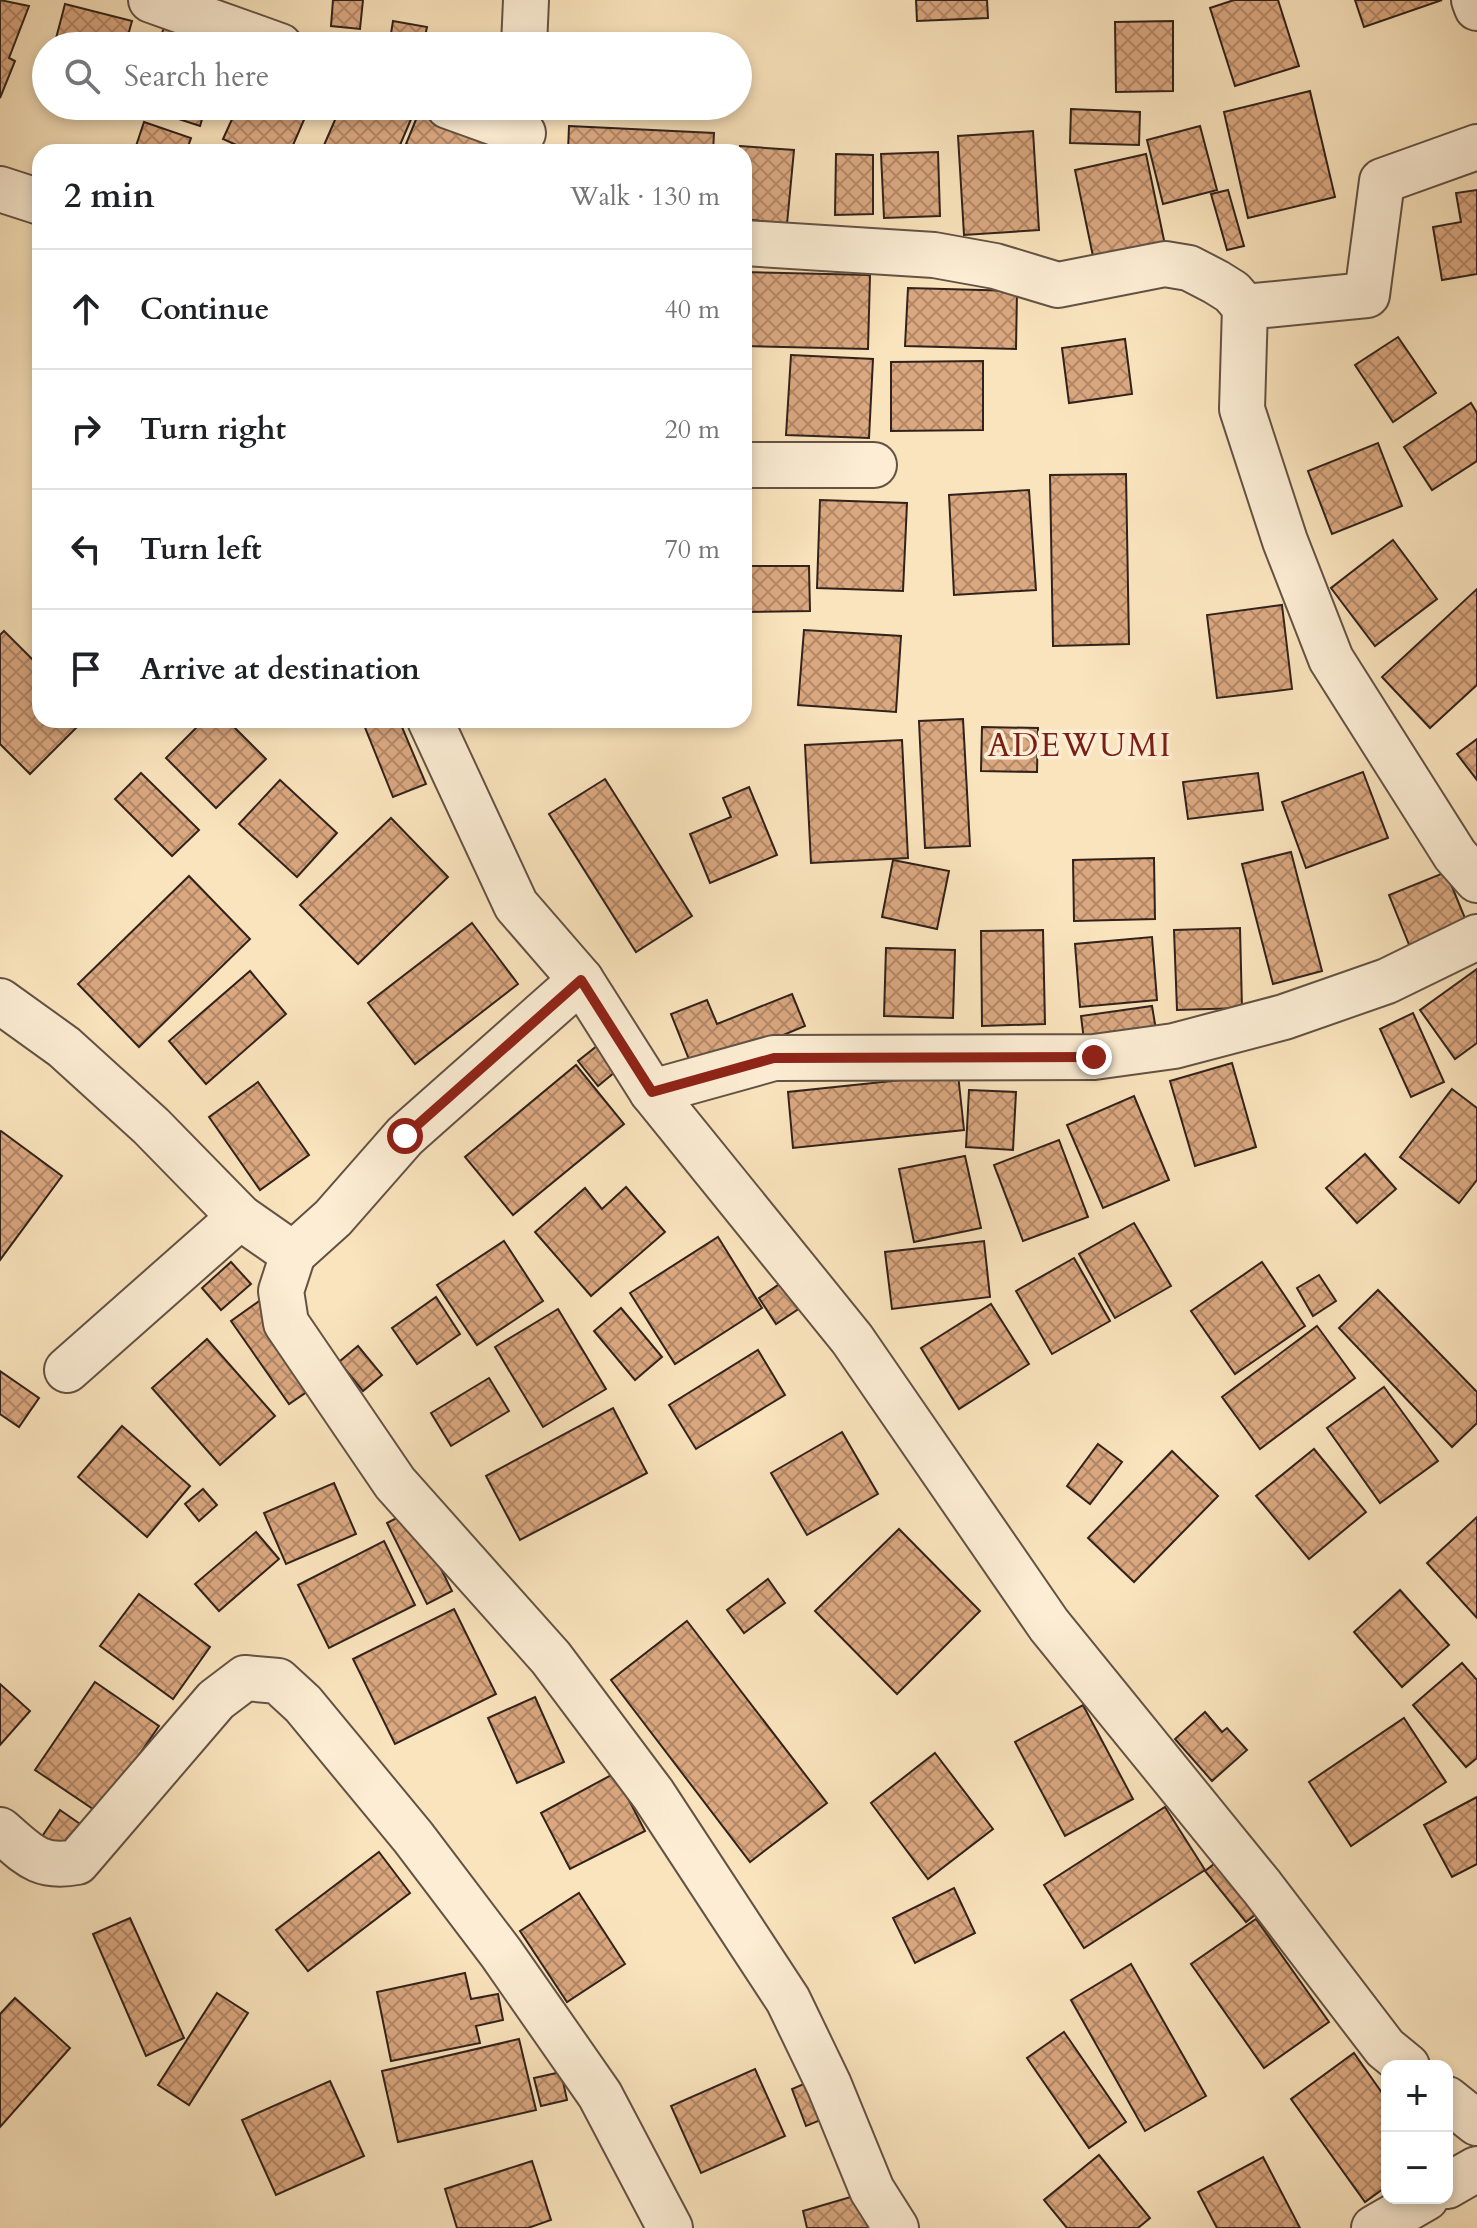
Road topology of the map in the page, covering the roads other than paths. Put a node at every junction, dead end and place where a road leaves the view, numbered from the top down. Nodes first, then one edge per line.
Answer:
1 (151, 0) edge
2 (526, 0) edge
3 (1474, 0) edge
4 (1477, 8) edge
5 (241, 32) edge
6 (525, 32) edge
7 (490, 120) edge
8 (520, 130) edge
9 (1477, 147) edge
10 (0, 189) edge
11 (32, 199) edge
12 (752, 244) edge
13 (1245, 307) junction
14 (752, 465) edge
15 (874, 465) dead end
16 (434, 728) edge
17 (1477, 880) edge
18 (1477, 937) edge
19 (581, 980) junction
20 (0, 1001) edge
21 (652, 1092) junction
22 (240, 1217) junction
23 (293, 1254) junction
24 (67, 1370) dead end
25 (0, 1830) edge
26 (1400, 2060) edge
27 (1453, 2104) edge
28 (1477, 2123) edge
29 (1477, 2169) edge
30 (1453, 2183) edge
31 (1416, 2204) edge
32 (670, 2228) edge
33 (896, 2228) edge
34 (1374, 2228) edge

1 - 5 street
2 - 6 street
3 - 4 street
7 - 8 street
9 - 13 street
10 - 11 street
12 - 13 street
13 - 17 street
14 - 15 street
16 - 19 street
18 - 21 street
19 - 21 street
19 - 23 street
20 - 22 street
21 - 26 street
22 - 23 street
22 - 24 street
23 - 33 street
25 - 32 street
27 - 28 street
29 - 30 street
31 - 34 street

